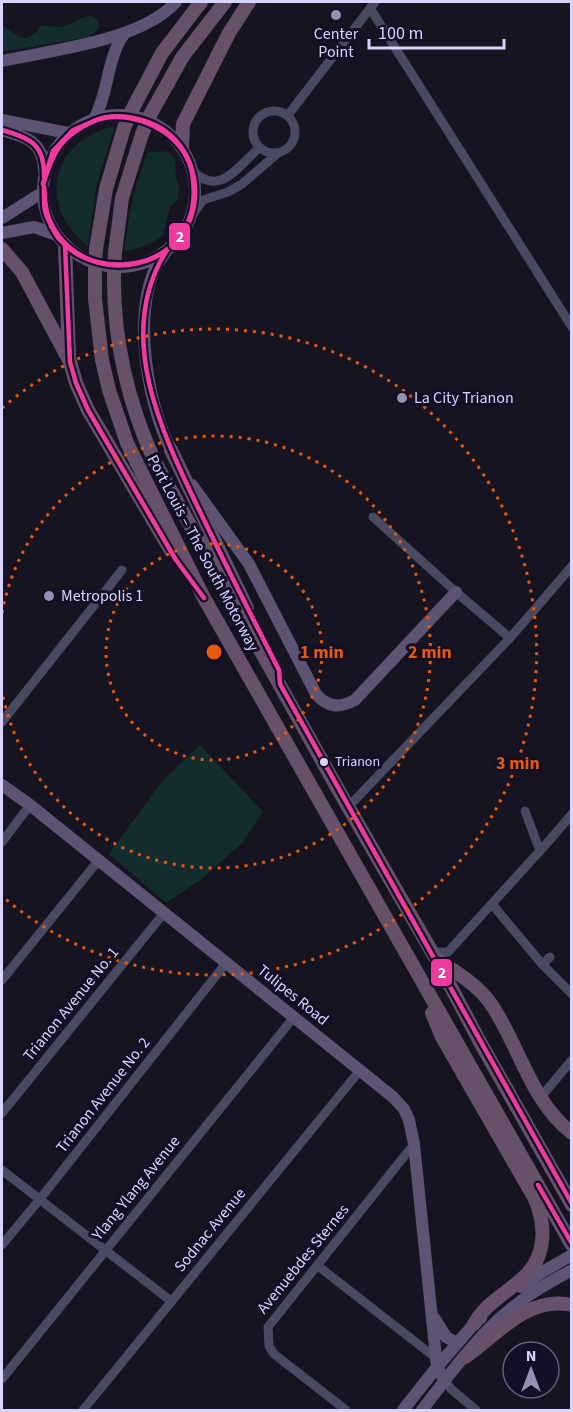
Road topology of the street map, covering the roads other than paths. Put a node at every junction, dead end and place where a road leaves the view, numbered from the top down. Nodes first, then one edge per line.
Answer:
1 (176, 2) edge
2 (201, 2) edge
3 (225, 2) edge
4 (249, 2) edge
5 (373, 5) edge
6 (125, 33) junction
7 (2, 61) edge
8 (288, 115) junction
9 (94, 119) junction
10 (2, 120) edge
11 (2, 130) edge
12 (68, 133) junction
13 (182, 147) junction
14 (259, 148) junction
15 (278, 153) junction
16 (193, 171) junction
17 (44, 177) junction
18 (43, 192) junction
19 (191, 217) junction
20 (2, 218) edge
21 (2, 233) edge
22 (61, 240) junction
23 (2, 249) edge
24 (167, 250) junction
25 (572, 327) edge
26 (70, 362) junction
27 (171, 450) junction
28 (374, 517) dead end
29 (572, 566) edge
30 (122, 570) dead end
31 (456, 592) junction
32 (204, 598) junction
33 (510, 638) junction
34 (280, 684) junction
35 (2, 722) edge
36 (2, 785) edge
37 (351, 804) dead end
38 (30, 805) junction
39 (525, 811) dead end
40 (572, 814) edge
41 (2, 842) edge
42 (540, 851) junction
43 (98, 861) junction
44 (492, 904) junction
45 (164, 913) junction
46 (434, 955) junction
47 (550, 957) dead end
48 (226, 963) junction
49 (542, 964) junction
50 (416, 972) junction
51 (2, 980) edge
52 (572, 994) edge
53 (294, 1017) junction
54 (572, 1060) edge
55 (361, 1070) junction
56 (541, 1097) junction
57 (2, 1113) edge
58 (572, 1133) edge
59 (414, 1144) junction
60 (2, 1170) edge
61 (40, 1199) junction
62 (572, 1205) edge
63 (2, 1245) edge
64 (572, 1245) edge
65 (105, 1252) junction
66 (572, 1255) edge
67 (318, 1266) junction
68 (572, 1270) edge
69 (531, 1281) junction
70 (171, 1301) junction
71 (572, 1305) edge
72 (431, 1307) junction
73 (465, 1334) junction
74 (465, 1357) junction
75 (436, 1363) junction
76 (2, 1379) edge
77 (444, 1381) junction
78 (83, 1410) edge
79 (346, 1410) edge
80 (403, 1410) edge
81 (422, 1410) edge
82 (476, 1410) edge

1 - 6 main road
2 - 32 highway, Port Louis – The South Motorway, bridge
3 - 34 highway, Port Louis – The South Motorway, bridge
4 - 13 highway
5 - 8 street
5 - 25 street
6 - 7 main road
6 - 9 main road
8 - 14 street
8 - 15 street
9 - 12 main road
9 - 13 main road
10 - 12 main road
11 - 17 main road
12 - 17 main road
13 - 16 main road
14 - 15 street
14 - 16 street
15 - 19 street
16 - 19 main road
17 - 18 main road
18 - 20 main road
18 - 22 main road
19 - 24 main road
21 - 22 main road
22 - 24 main road
22 - 26 highway
23 - 26 highway
24 - 27 main road
26 - 32 highway
27 - 31 main road
27 - 34 highway
28 - 31 street
29 - 33 street
30 - 35 street
31 - 33 street
32 - 50 highway, Port Louis – The South Motorway
33 - 37 street
34 - 46 highway, Port Louis – The South Motorway
36 - 38 main road, Tulipes Road
38 - 41 street
38 - 43 main road, Tulipes Road
39 - 42 street
40 - 42 street
42 - 44 street
43 - 45 main road, Tulipes Road
43 - 51 street
44 - 46 street
44 - 49 street
45 - 48 main road, Tulipes Road
45 - 57 street, Trianon Avenue No. 1
46 - 56 highway
46 - 62 highway, Port Louis – The South Motorway
47 - 49 street
48 - 53 main road, Tulipes Road
48 - 61 street, Trianon Avenue No. 2
49 - 52 street
50 - 64 highway, Port Louis – The South Motorway
50 - 69 highway
53 - 55 main road, Tulipes Road
53 - 65 street, Ylang Ylang Avenue
54 - 56 street
55 - 59 main road, Tulipes Road
55 - 70 street, Sodnac Avenue
56 - 58 highway
59 - 67 street, Avenuebdes Sternes
59 - 72 main road, Tulipes Road
60 - 61 street
61 - 63 street, Trianon Avenue No. 2
61 - 65 street
65 - 70 street
65 - 76 street, Ylang Ylang Avenue
66 - 69 main road
67 - 75 street
67 - 79 street, Avenuebdes Sternes
68 - 69 main road
69 - 73 highway
69 - 74 main road
70 - 78 street, Sodnac Avenue
71 - 74 highway
72 - 73 main road
72 - 75 main road, Tulipes Road
73 - 75 main road
74 - 77 main road
75 - 77 main road
75 - 80 main road
77 - 81 main road
77 - 82 street

